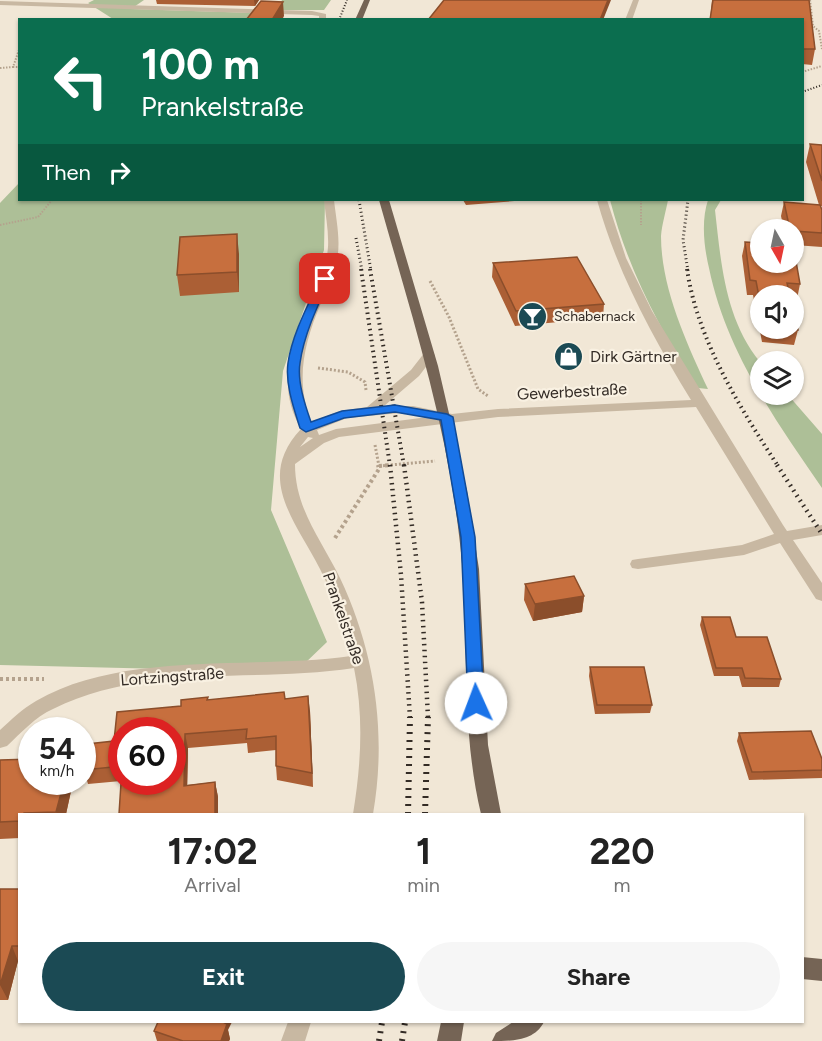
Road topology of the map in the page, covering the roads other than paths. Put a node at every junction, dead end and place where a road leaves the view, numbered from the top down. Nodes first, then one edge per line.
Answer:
1 (218, 0) edge
2 (367, 0) edge
3 (636, 0) edge
4 (0, 3) edge
5 (239, 10) junction
6 (292, 16) edge
7 (322, 18) edge
8 (359, 18) edge
9 (629, 18) edge
10 (329, 201) edge
11 (384, 201) edge
12 (602, 201) edge
13 (429, 355) junction
14 (700, 403) junction
15 (369, 411) junction
16 (447, 417) junction
17 (306, 428) junction
18 (319, 440) junction
19 (286, 464) junction
20 (822, 530) edge
21 (782, 537) junction
22 (638, 564) dead end
23 (822, 595) edge
24 (361, 662) junction
25 (0, 741) edge
26 (363, 813) edge
27 (491, 813) edge
28 (804, 968) edge
29 (822, 970) edge
30 (300, 1023) edge
31 (453, 1023) edge
32 (513, 1023) edge
33 (531, 1023) edge
34 (293, 1041) edge
35 (449, 1041) edge
36 (504, 1041) edge

1 - 5 street
2 - 8 main road
3 - 9 street
4 - 5 street
5 - 6 street
6 - 7 street
10 - 17 street
11 - 13 main road
12 - 14 street
13 - 15 street
13 - 16 main road
14 - 16 street, Gewerbestraße
14 - 21 street
15 - 16 street
15 - 17 street
16 - 18 street
16 - 27 main road
17 - 18 street
17 - 19 street
18 - 19 street
19 - 24 street, Prankelstraße
20 - 21 street
21 - 22 street
21 - 23 street
24 - 25 street, Lortzingstraße
24 - 26 street, Prankelstraße
28 - 29 main road
30 - 34 street
31 - 35 main road
32 - 36 main road
33 - 36 main road

